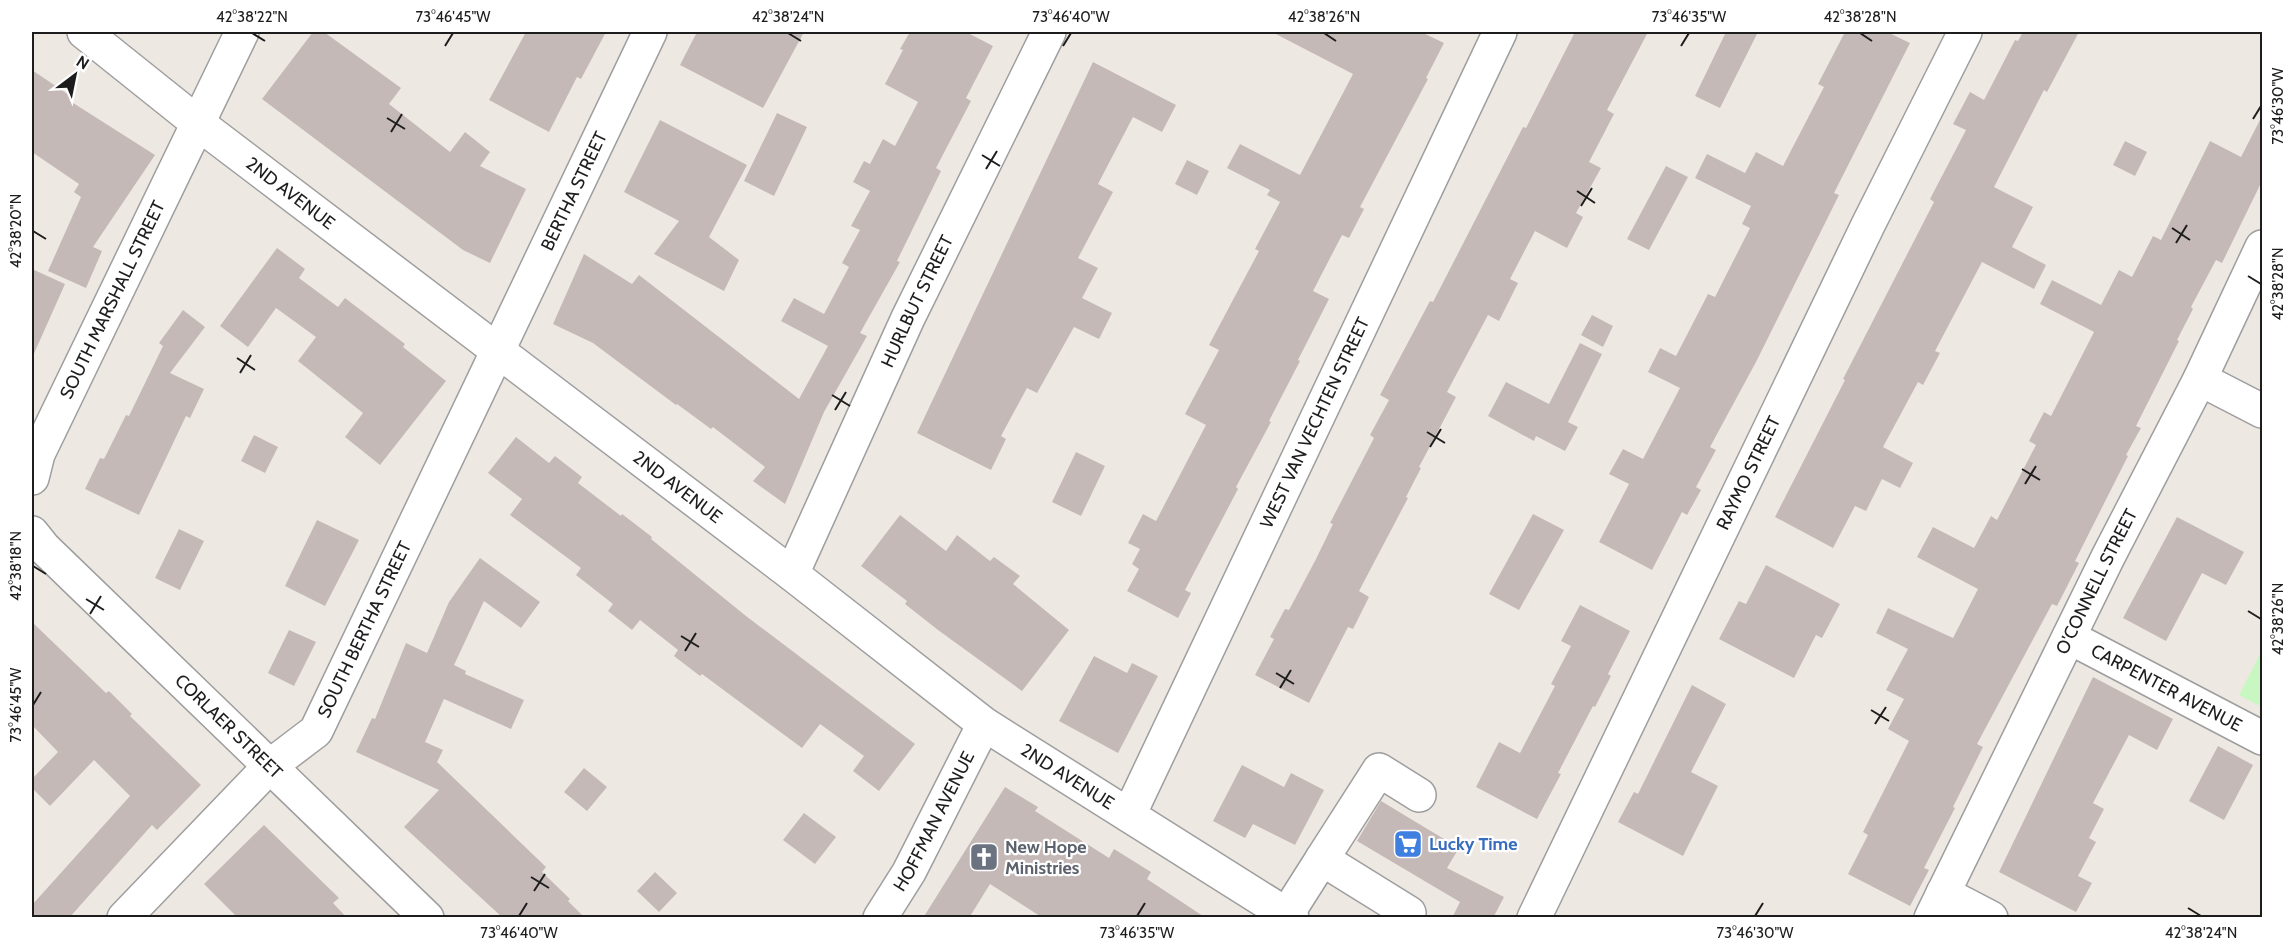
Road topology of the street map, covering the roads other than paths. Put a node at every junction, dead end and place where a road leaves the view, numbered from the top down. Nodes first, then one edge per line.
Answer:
1 (84, 32) edge
2 (242, 32) edge
3 (650, 32) edge
4 (1049, 32) edge
5 (1500, 32) edge
6 (1965, 32) edge
7 (199, 124) junction
8 (2262, 247) edge
9 (497, 351) junction
10 (2200, 380) junction
11 (2262, 411) edge
12 (32, 478) edge
13 (32, 533) edge
14 (792, 574) junction
15 (2069, 637) junction
16 (984, 724) junction
17 (2262, 738) edge
18 (270, 766) junction
19 (1419, 795) dead end
20 (1129, 815) junction
21 (1322, 859) junction
22 (1937, 906) edge
23 (1289, 916) edge
24 (124, 918) edge
25 (427, 918) edge
26 (880, 918) edge
27 (1407, 918) edge
28 (1534, 918) edge
29 (1991, 918) edge

1 - 7 street, 2ND AVENUE
2 - 7 street, SOUTH MARSHALL STREET
3 - 9 street, BERTHA STREET
4 - 14 street, HURLBUT STREET
5 - 20 street, WEST VAN VECHTEN STREET
6 - 28 street, RAYMO STREET
7 - 9 street, 2ND AVENUE
7 - 12 street, SOUTH MARSHALL STREET
8 - 10 street, O'CONNELL STREET
9 - 14 street, 2ND AVENUE
9 - 18 street, SOUTH BERTHA STREET
10 - 11 street
10 - 15 street, O'CONNELL STREET
13 - 18 street, CORLAER STREET
14 - 16 street, 2ND AVENUE
15 - 17 street, CARPENTER AVENUE
15 - 22 street, O'CONNELL STREET
16 - 20 street, 2ND AVENUE
16 - 26 street, HOFFMAN AVENUE
18 - 24 street, SOUTH BERTHA STREET
18 - 25 street, CORLAER STREET
19 - 21 street
20 - 23 street, 2ND AVENUE
21 - 23 street
21 - 27 street
22 - 29 street

